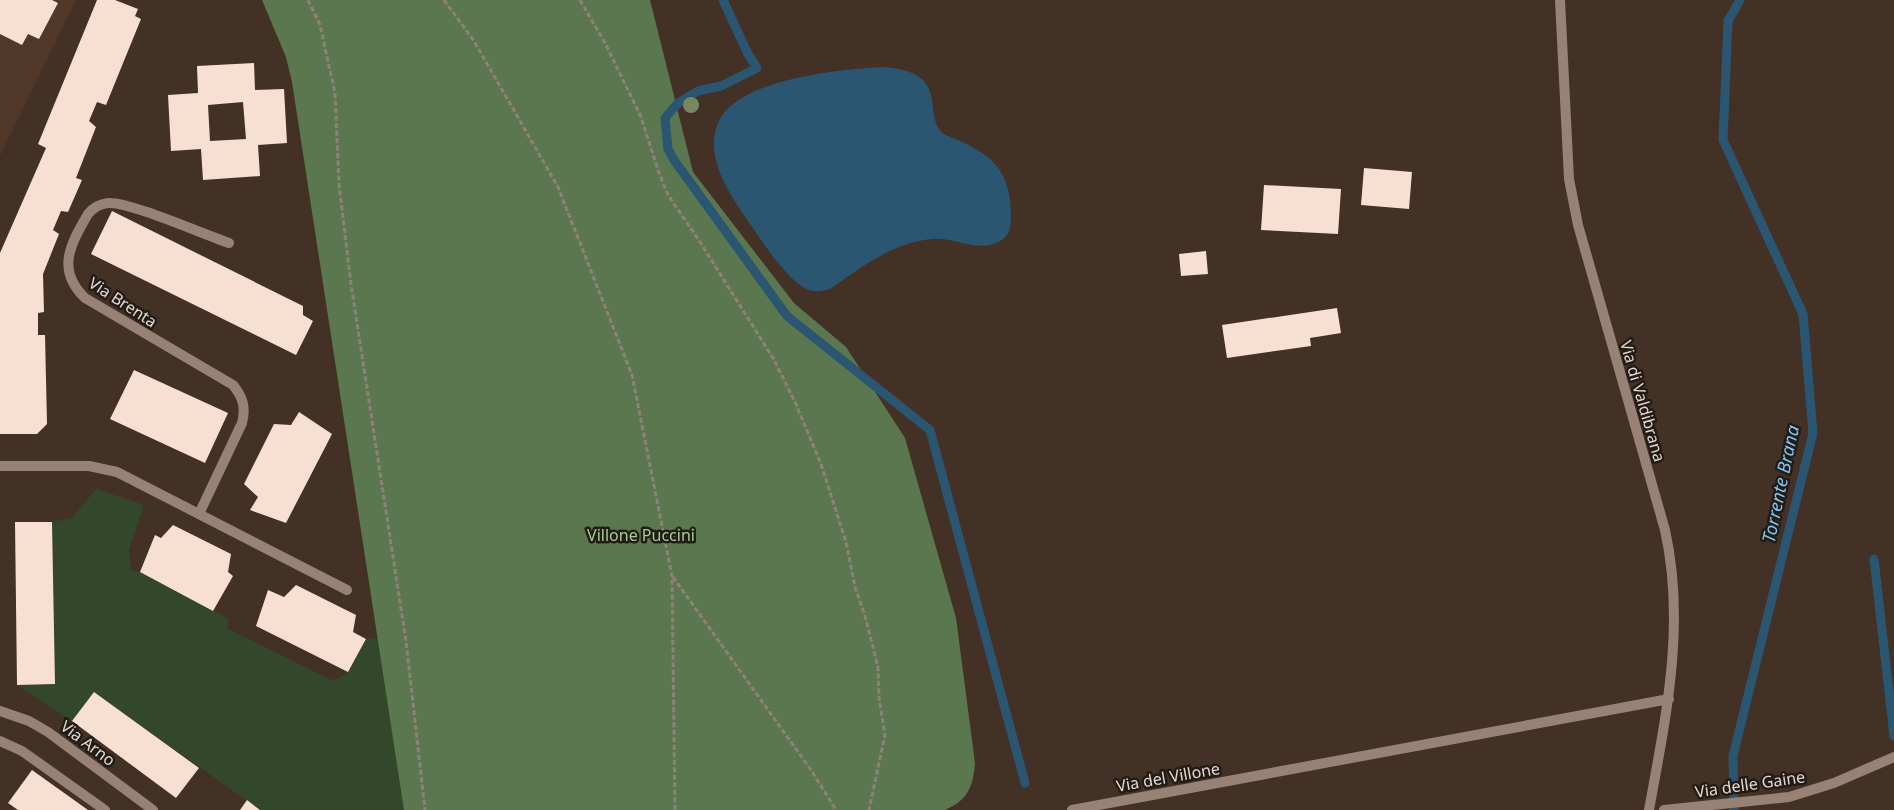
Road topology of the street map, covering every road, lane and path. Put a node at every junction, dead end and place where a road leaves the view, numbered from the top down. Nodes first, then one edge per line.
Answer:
1 (308, 0) edge
2 (444, 0) edge
3 (580, 0) edge
4 (1560, 0) edge
5 (229, 243) dead end
6 (0, 466) edge
7 (199, 514) junction
8 (672, 576) junction
9 (348, 590) dead end
10 (1669, 699) junction
11 (0, 711) edge
12 (0, 741) edge
13 (1894, 757) edge
14 (105, 810) edge
15 (153, 810) edge
16 (425, 810) edge
17 (675, 810) edge
18 (836, 810) edge
19 (869, 810) edge
20 (1072, 810) edge
21 (1649, 810) edge
22 (1664, 810) edge

1 - 16 path
2 - 8 path
3 - 19 path
4 - 10 street, Via di Valdibrana
5 - 7 street, Via Brenta
6 - 7 street
7 - 9 street
8 - 17 path
8 - 18 path
10 - 20 street, Via del Villone
10 - 21 street, Via di Valdibrana
11 - 15 street, Via Arno
12 - 14 street
13 - 22 street, Via delle Gaine

